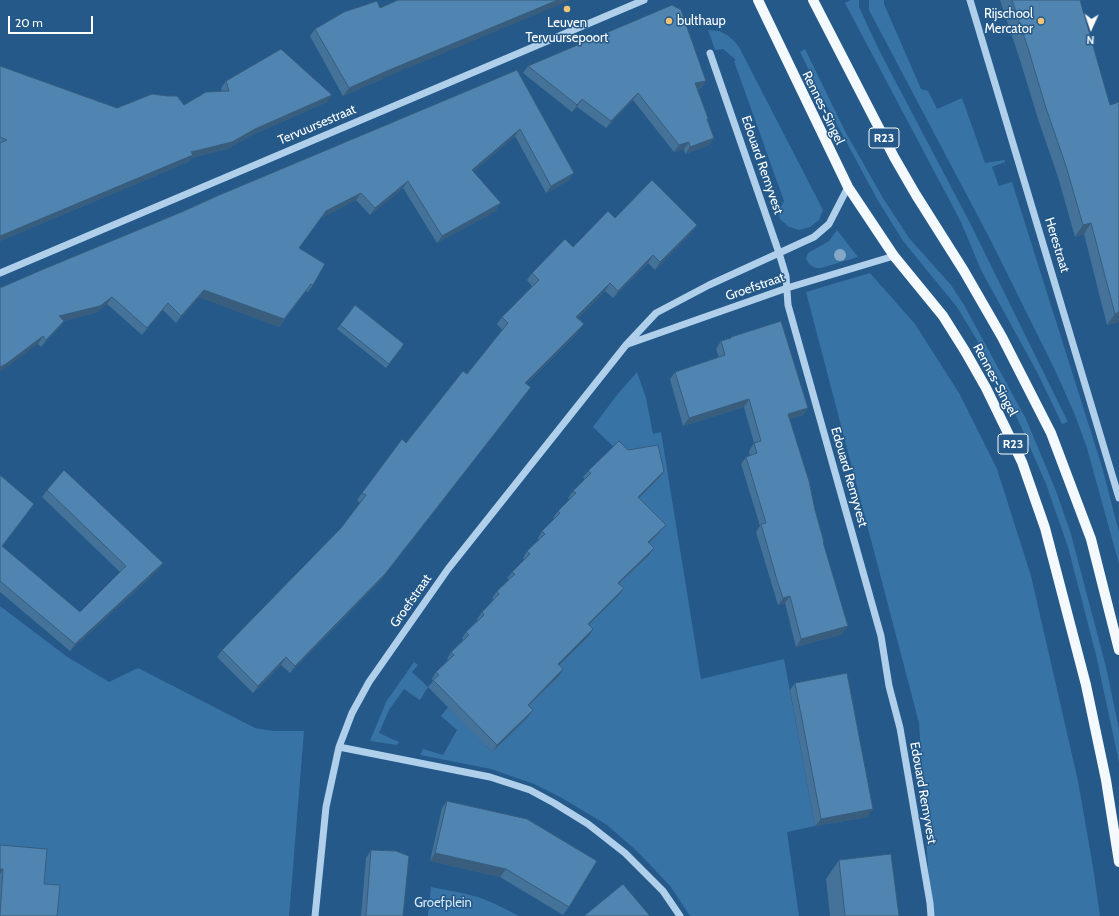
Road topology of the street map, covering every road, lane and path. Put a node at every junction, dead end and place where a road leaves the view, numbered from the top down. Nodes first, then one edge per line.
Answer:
1 (644, 0) edge
2 (758, 0) edge
3 (813, 0) edge
4 (970, 0) edge
5 (710, 53) dead end
6 (848, 187) junction
7 (779, 253) junction
8 (894, 256) junction
9 (0, 273) edge
10 (787, 288) junction
11 (626, 345) junction
12 (1119, 498) edge
13 (1119, 650) edge
14 (339, 747) junction
15 (1119, 862) edge
16 (316, 916) edge
17 (680, 916) edge
18 (931, 916) edge

1 - 9 street, Tervuursestraat
2 - 6 main road, Rennes-Singel / R23
3 - 13 main road, Rennes-Singel / R23
4 - 12 street, Herestraat
5 - 7 street, Edouard Remyvest
6 - 7 street, Groefstraat
6 - 8 main road, Rennes-Singel / R23
7 - 10 street, Edouard Remyvest
7 - 11 street, Groefstraat
8 - 10 street, Groefstraat
8 - 15 main road, Rennes-Singel / R23
10 - 11 street, Groefstraat
10 - 18 street, Edouard Remyvest
11 - 14 street, Groefstraat
14 - 16 street, Groefstraat
14 - 17 street

